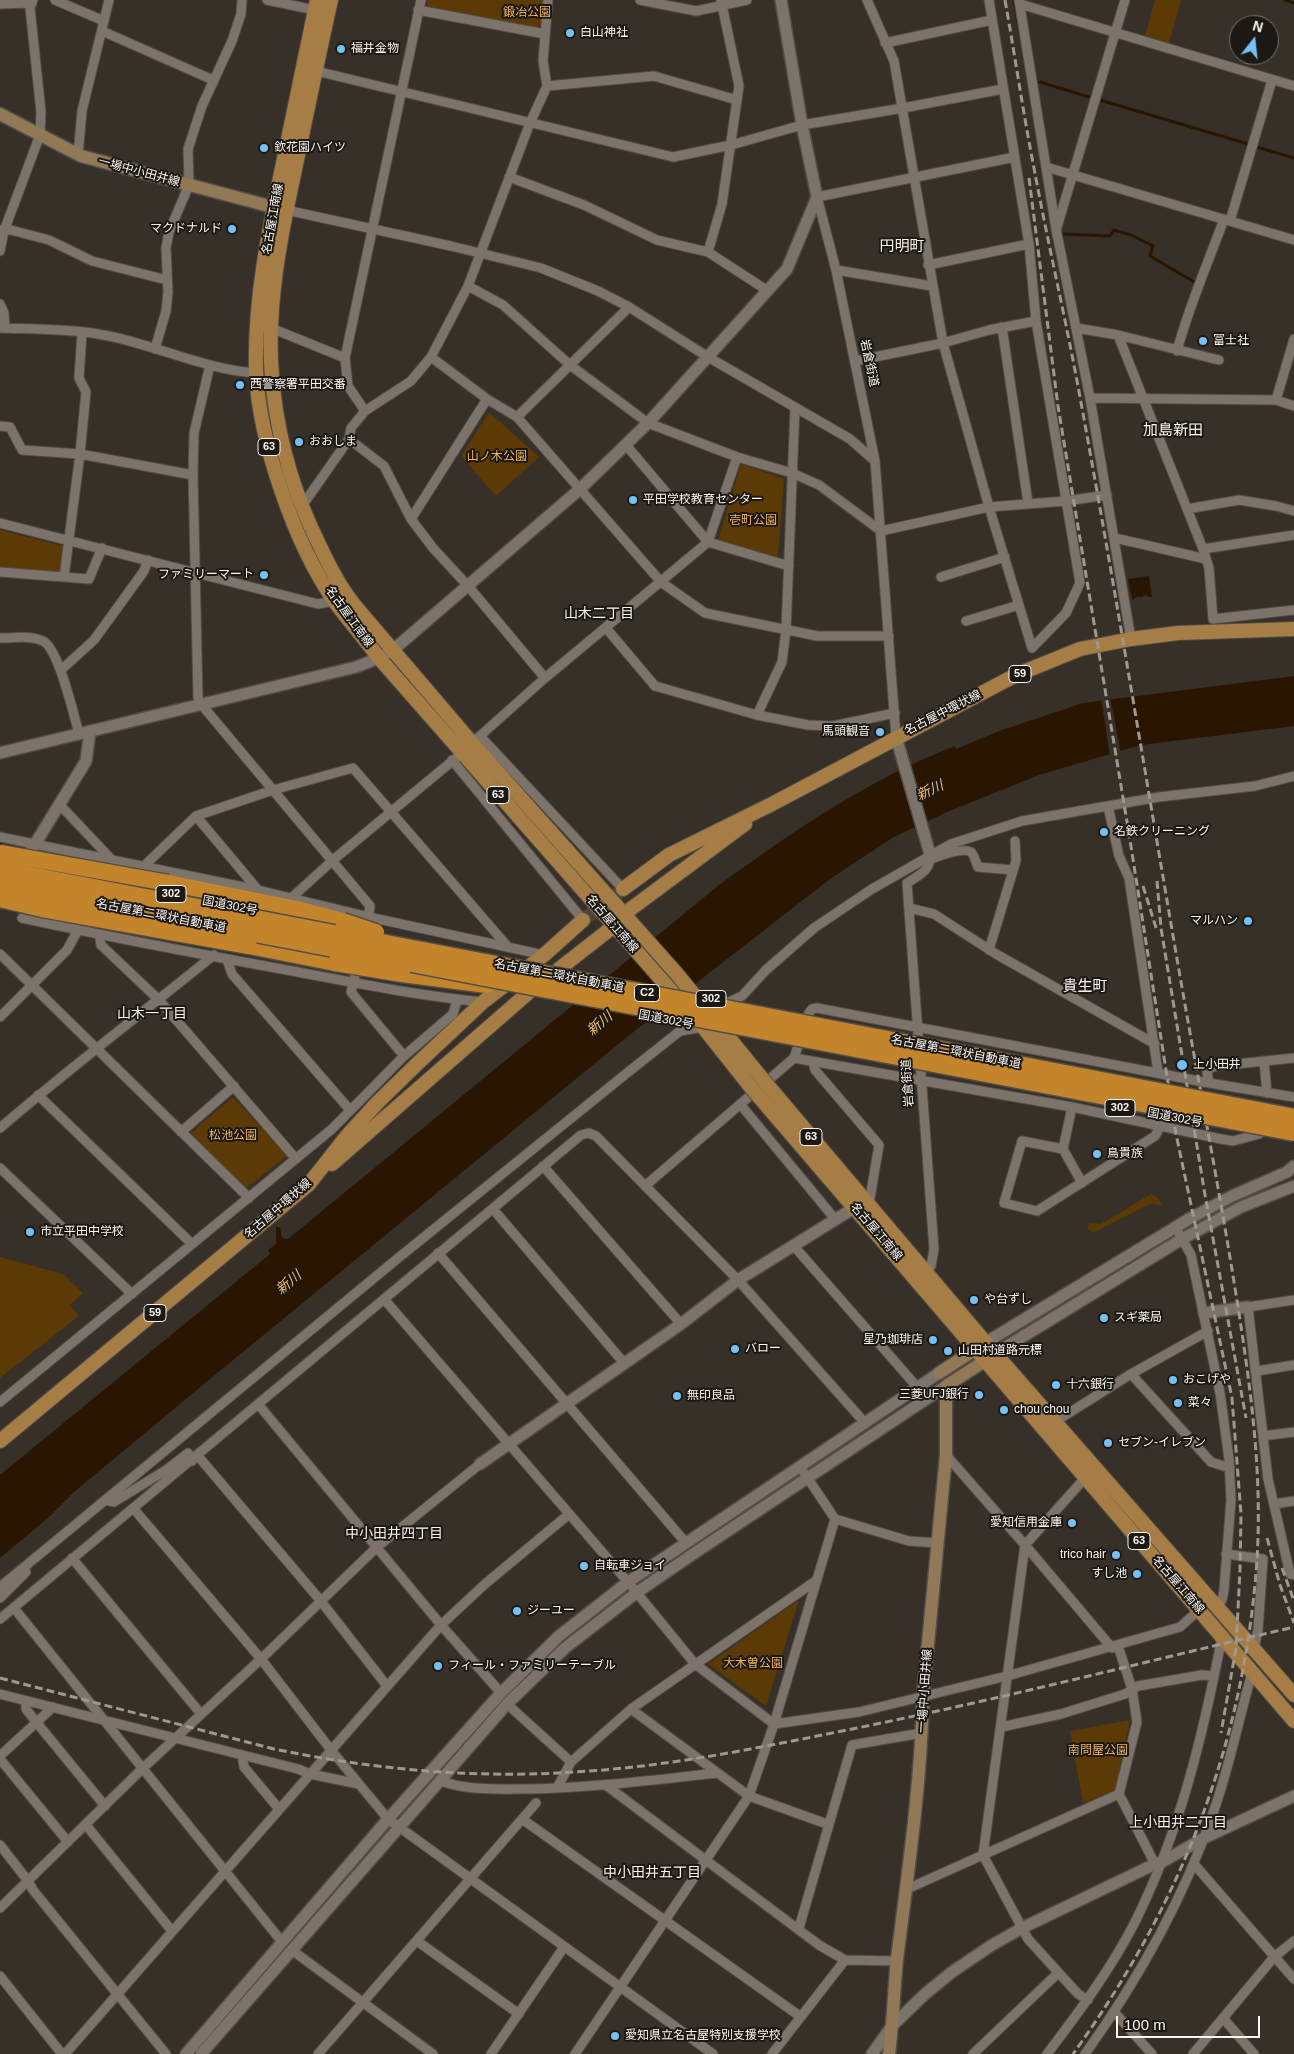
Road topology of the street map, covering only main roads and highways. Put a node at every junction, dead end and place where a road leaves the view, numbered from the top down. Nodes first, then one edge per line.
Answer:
1 (331, 0) edge
2 (316, 5) edge
3 (0, 114) edge
4 (280, 209) junction
5 (1294, 629) edge
6 (772, 804) junction
7 (0, 853) edge
8 (0, 860) edge
9 (0, 869) edge
10 (0, 885) edge
11 (623, 889) tunnel mouth
12 (0, 891) edge
13 (0, 899) edge
14 (627, 917) junction
15 (583, 920) tunnel mouth
16 (342, 925) junction
17 (616, 929) junction
18 (401, 940) dead end
19 (336, 960) junction
20 (543, 960) junction
21 (564, 970) junction
22 (489, 985) dead end
23 (664, 986) junction
24 (528, 993) joint
25 (694, 995) junction
26 (760, 1008) dead end
27 (703, 1027) junction
28 (723, 1031) junction
29 (755, 1038) dead end
30 (1033, 1059) dead end
31 (754, 1081) junction
32 (1026, 1090) dead end
33 (765, 1093) junction
34 (1294, 1109) edge
35 (1294, 1117) edge
36 (1294, 1132) edge
37 (1294, 1141) edge
38 (309, 1184) junction
39 (980, 1346) junction
40 (991, 1356) junction
41 (940, 1373) road end
42 (0, 1442) edge
43 (1294, 1695) edge
44 (1294, 1721) edge
45 (889, 2054) edge

1 - 4 main road, 名古屋江南線 / 63
2 - 4 main road, 名古屋江南線 / 63
3 - 4 main road, 一場中小田井線
4 - 14 main road, 名古屋江南線 / 63
4 - 17 main road, 名古屋江南線 / 63
5 - 6 main road, 名古屋中環状線 / 59
6 - 11 main road, 名古屋中環状線 / 59
6 - 14 main road
7 - 16 highway, bridge
8 - 16 highway, 国道302号 / 302
9 - 35 highway, 名古屋第二環状自動車道 / C2, bridge
10 - 36 highway, 名古屋第二環状自動車道 / C2, bridge
12 - 19 highway, 302
13 - 19 highway, bridge
14 - 25 main road, 名古屋江南線 / 63
15 - 20 main road, 名古屋中環状線 / 59
16 - 18 highway, bridge
17 - 21 main road
17 - 23 main road, 名古屋江南線 / 63
19 - 22 highway, bridge
20 - 21 highway, 302
20 - 38 main road, 名古屋中環状線 / 59
21 - 23 highway, 302
23 - 25 highway, 302
23 - 27 main road, 名古屋江南線 / 63
24 - 27 highway, 国道302号 / 302
24 - 38 main road
25 - 26 highway, 302
25 - 28 main road, 名古屋江南線 / 63
27 - 28 highway, 国道302号 / 302
27 - 31 main road, 名古屋江南線 / 63
28 - 29 highway, 国道302号 / 302
28 - 31 main road, 名古屋江南線 / 63
30 - 34 highway
31 - 33 main road, 名古屋江南線 / 63, bridge
32 - 37 highway, 国道302号 / 302
33 - 39 main road, 名古屋江南線 / 63
33 - 39 main road, 名古屋江南線 / 63
38 - 42 main road, 名古屋中環状線 / 59
39 - 40 main road, 名古屋江南線 / 63
39 - 41 main road
40 - 43 main road, 名古屋江南線 / 63
40 - 44 main road, 名古屋江南線 / 63
40 - 45 main road, 一場中小田井線

